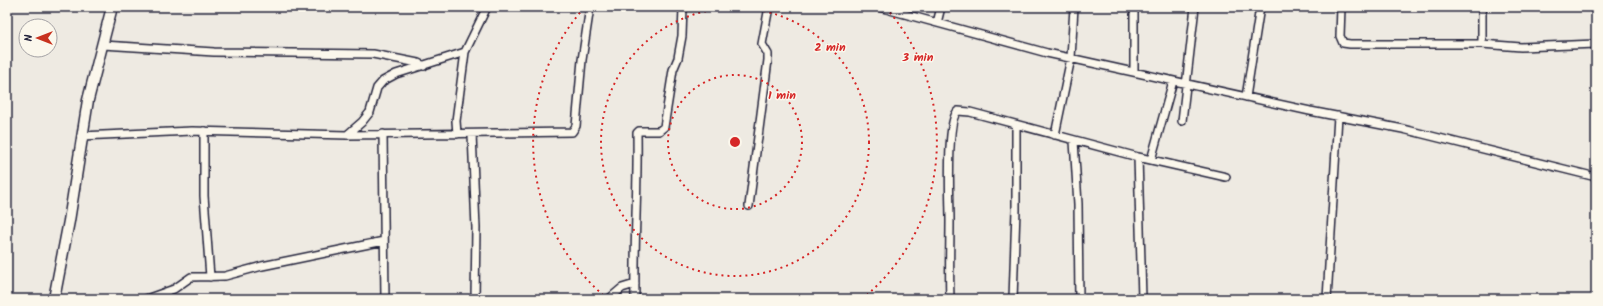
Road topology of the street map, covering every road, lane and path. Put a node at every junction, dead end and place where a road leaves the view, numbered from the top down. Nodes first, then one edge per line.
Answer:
1 (112, 7) edge
2 (487, 7) edge
3 (590, 7) edge
4 (683, 7) edge
5 (770, 7) edge
6 (879, 7) edge
7 (941, 7) edge
8 (1074, 7) edge
9 (1134, 7) edge
10 (1195, 7) edge
11 (1260, 7) edge
12 (1341, 7) edge
13 (1482, 7) edge
14 (937, 22) junction
15 (1482, 44) junction
16 (1596, 44) edge
17 (103, 45) junction
18 (465, 52) junction
19 (1071, 58) junction
20 (424, 66) junction
21 (1134, 72) junction
22 (1174, 81) junction
23 (1187, 84) junction
24 (1246, 96) junction
25 (1338, 116) junction
26 (1182, 121) dead end
27 (1016, 125) junction
28 (204, 131) junction
29 (383, 134) junction
30 (457, 134) junction
31 (472, 134) junction
32 (347, 135) junction
33 (1055, 135) junction
34 (82, 136) junction
35 (1074, 141) junction
36 (1138, 157) junction
37 (1151, 160) junction
38 (1226, 177) dead end
39 (1596, 177) edge
40 (749, 206) dead end
41 (384, 241) junction
42 (210, 277) junction
43 (635, 284) junction
44 (54, 299) edge
45 (146, 299) edge
46 (385, 299) edge
47 (475, 299) edge
48 (609, 299) edge
49 (635, 299) edge
50 (950, 299) edge
51 (1013, 299) edge
52 (1079, 299) edge
53 (1142, 299) edge
54 (1327, 299) edge

1 - 17 street
2 - 18 street
3 - 31 street
4 - 43 street
5 - 40 street
6 - 14 street
7 - 14 street
8 - 19 street
9 - 21 street
10 - 23 street
11 - 24 street
12 - 15 street
13 - 15 street
14 - 19 street
15 - 16 street
17 - 20 street
17 - 34 street
18 - 20 street
18 - 30 street
19 - 21 street
19 - 33 street
20 - 32 street
21 - 22 street
22 - 23 street
22 - 37 street
23 - 24 street
23 - 26 street
24 - 25 street
25 - 39 street
25 - 54 street
27 - 33 street
27 - 50 street
27 - 51 street
28 - 32 street
28 - 34 street
28 - 42 street
29 - 30 street
29 - 32 street
29 - 41 street
30 - 31 street
31 - 47 street
33 - 35 street
34 - 44 street
35 - 36 street
35 - 52 street
36 - 37 street
36 - 53 street
37 - 38 street
41 - 42 street
41 - 46 street
42 - 45 street
43 - 48 street
43 - 49 street

